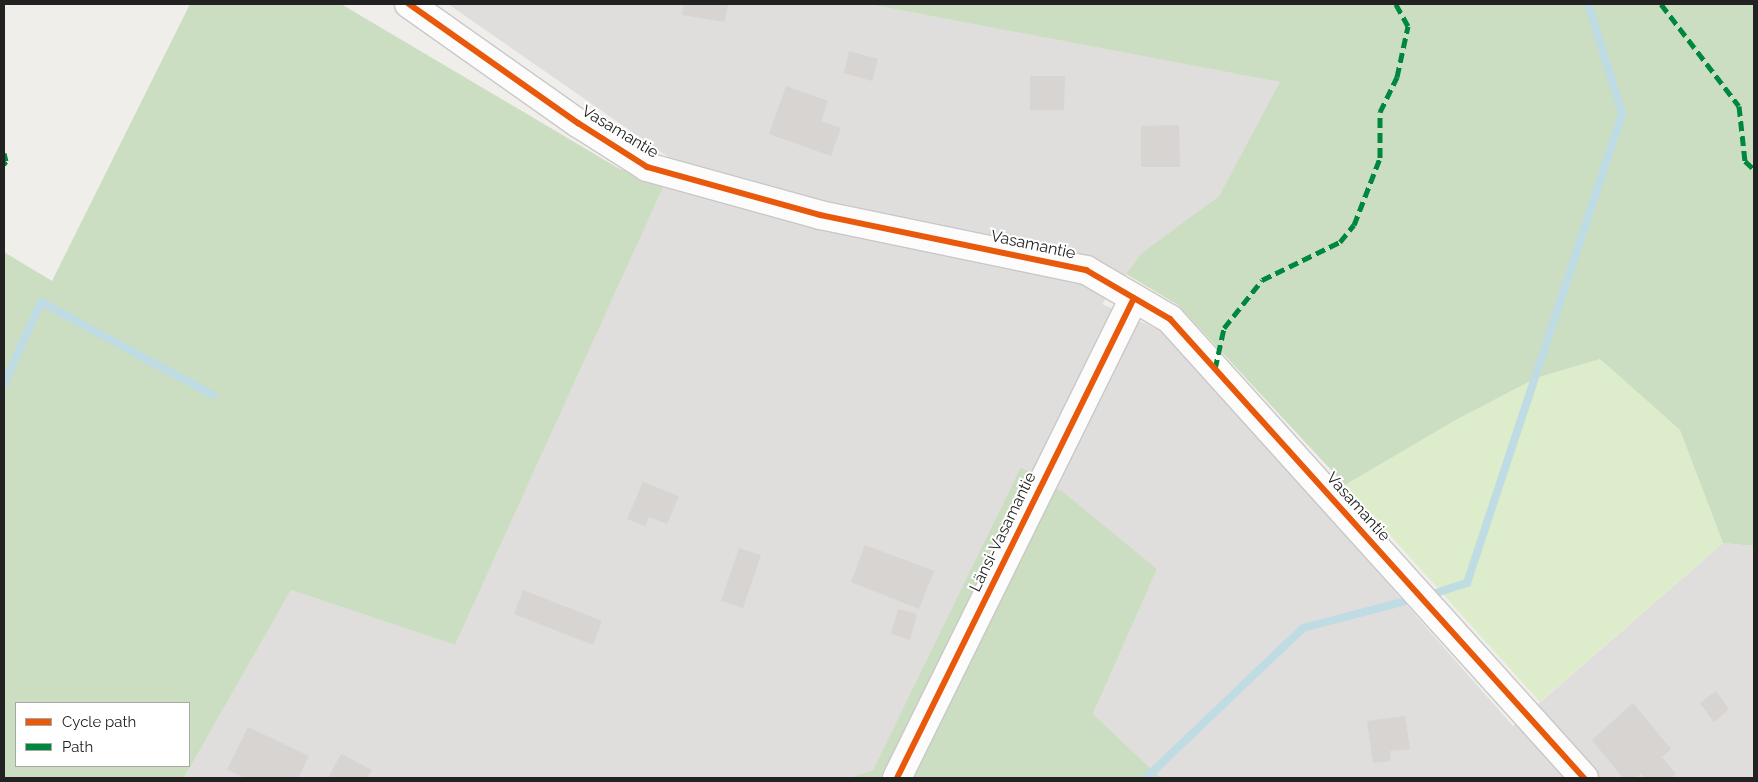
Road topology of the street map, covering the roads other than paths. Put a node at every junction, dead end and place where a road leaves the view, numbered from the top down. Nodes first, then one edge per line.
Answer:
1 (409, 4) edge
2 (1134, 298) junction
3 (897, 778) edge
4 (1584, 778) edge

1 - 2 street, Vasamantie
2 - 3 street, Länsi-Vasamantie
2 - 4 street, Vasamantie

